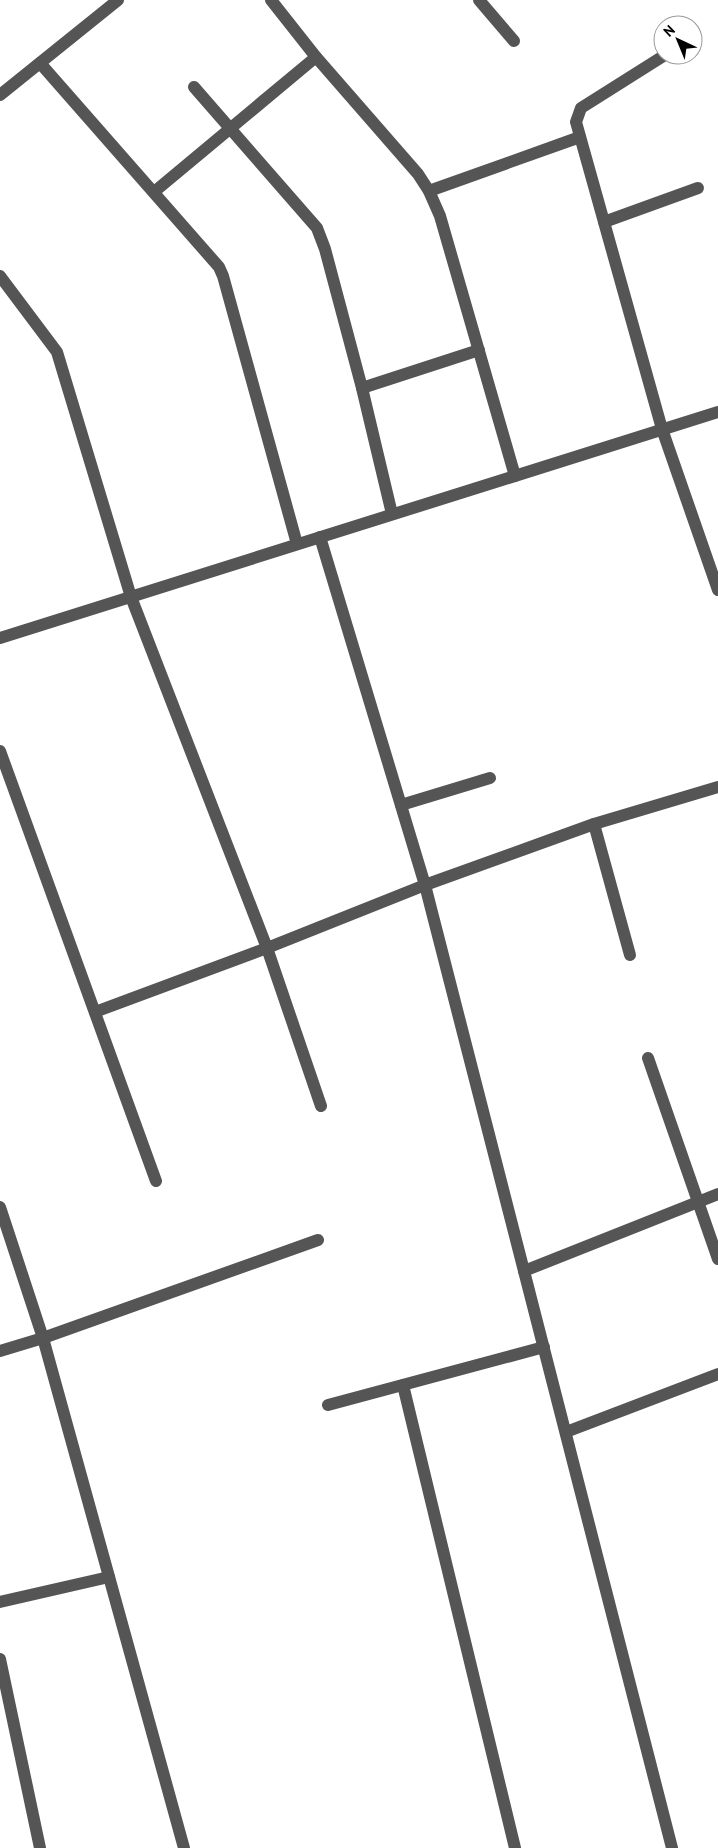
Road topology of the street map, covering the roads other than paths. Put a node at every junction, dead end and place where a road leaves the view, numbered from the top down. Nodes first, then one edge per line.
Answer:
1 (118, 0) edge
2 (271, 0) edge
3 (479, 0) edge
4 (514, 41) dead end
5 (316, 57) junction
6 (40, 63) junction
7 (653, 63) edge
8 (194, 87) dead end
9 (0, 95) edge
10 (231, 128) junction
11 (580, 137) junction
12 (698, 188) dead end
13 (429, 191) junction
14 (154, 192) junction
15 (604, 222) junction
16 (0, 276) edge
17 (479, 350) junction
18 (362, 388) junction
19 (718, 412) edge
20 (662, 429) junction
21 (515, 476) junction
22 (392, 514) junction
23 (320, 537) junction
24 (297, 544) junction
25 (718, 590) edge
26 (131, 597) junction
27 (0, 638) edge
28 (0, 751) edge
29 (490, 778) dead end
30 (718, 787) edge
31 (401, 805) junction
32 (594, 824) junction
33 (425, 886) junction
34 (267, 948) junction
35 (630, 955) dead end
36 (95, 1012) junction
37 (648, 1058) dead end
38 (321, 1106) dead end
39 (156, 1181) dead end
40 (718, 1194) edge
41 (698, 1202) junction
42 (0, 1207) edge
43 (318, 1240) dead end
44 (718, 1259) edge
45 (524, 1271) junction
46 (43, 1338) junction
47 (544, 1347) junction
48 (0, 1352) edge
49 (718, 1374) edge
50 (403, 1385) junction
51 (328, 1405) dead end
52 (566, 1432) junction
53 (109, 1577) junction
54 (0, 1602) edge
55 (0, 1659) edge
56 (40, 1848) edge
57 (184, 1848) edge
58 (515, 1848) edge
59 (672, 1848) edge

1 - 6 street
2 - 5 street
3 - 4 street
5 - 10 street
5 - 13 street
6 - 9 street
6 - 14 street
7 - 11 street
8 - 10 street
10 - 14 street
10 - 18 street
11 - 13 street
11 - 15 street
12 - 15 street
13 - 17 street
14 - 24 street
15 - 20 street
16 - 26 street
17 - 18 street
17 - 21 street
18 - 22 street
19 - 20 street
20 - 21 street
20 - 25 street
21 - 22 street
22 - 23 street
23 - 24 street
23 - 31 street
24 - 26 street
26 - 27 street
26 - 34 street
28 - 36 street
29 - 31 street
30 - 32 street
31 - 33 street
32 - 33 street
32 - 35 street
33 - 34 street
33 - 45 street
34 - 36 street
34 - 38 street
36 - 39 street
37 - 41 street
40 - 41 street
41 - 44 street
41 - 45 street
42 - 46 street
43 - 46 street
45 - 47 street
46 - 48 street
46 - 53 street
47 - 50 street
47 - 52 street
49 - 52 street
50 - 51 street
50 - 58 street
52 - 59 street
53 - 54 street
53 - 57 street
55 - 56 street

